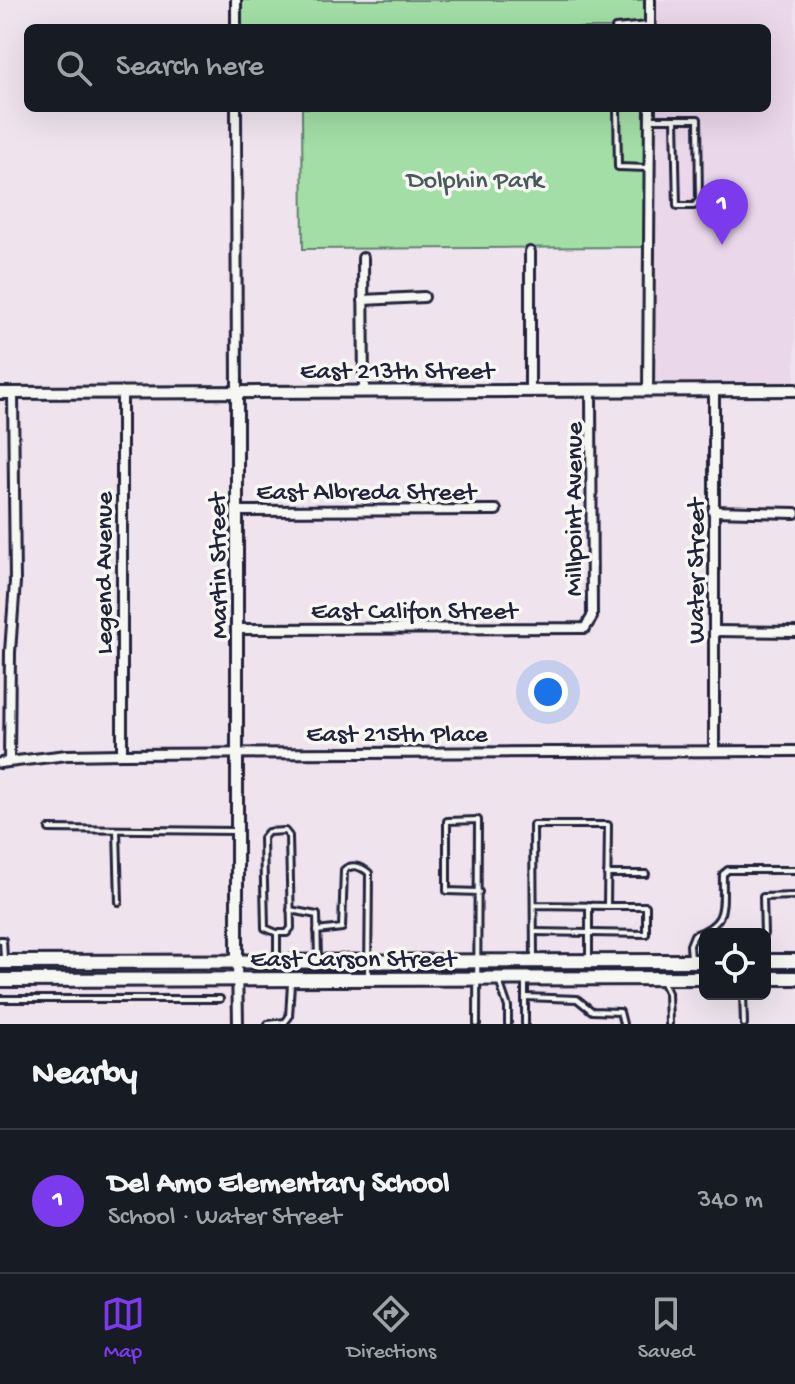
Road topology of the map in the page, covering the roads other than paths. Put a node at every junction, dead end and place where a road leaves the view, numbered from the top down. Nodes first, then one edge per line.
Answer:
1 (236, 0) edge
2 (650, 0) edge
3 (236, 24) edge
4 (650, 24) edge
5 (236, 112) edge
6 (617, 112) edge
7 (650, 112) edge
8 (650, 119) junction
9 (675, 119) junction
10 (649, 168) junction
11 (530, 252) dead end
12 (363, 258) dead end
13 (424, 297) dead end
14 (363, 300) junction
15 (795, 390) edge
16 (237, 391) junction
17 (364, 391) junction
18 (530, 391) junction
19 (591, 391) junction
20 (648, 391) junction
21 (714, 391) junction
22 (0, 393) edge
23 (13, 393) junction
24 (122, 393) junction
25 (496, 510) dead end
26 (237, 511) junction
27 (713, 511) junction
28 (795, 513) edge
29 (589, 625) joint
30 (238, 629) junction
31 (714, 631) junction
32 (795, 632) edge
33 (714, 751) junction
34 (795, 751) edge
35 (240, 753) junction
36 (122, 754) junction
37 (4, 762) edge
38 (49, 829) dead end
39 (117, 830) junction
40 (239, 831) junction
41 (795, 870) edge
42 (607, 874) junction
43 (646, 874) dead end
44 (479, 892) junction
45 (795, 896) edge
46 (119, 902) dead end
47 (534, 905) junction
48 (589, 905) junction
49 (607, 906) junction
50 (290, 910) junction
51 (764, 928) edge
52 (317, 931) junction
53 (534, 932) junction
54 (277, 933) junction
55 (589, 933) junction
56 (0, 940) edge
57 (237, 961) junction
58 (277, 961) junction
59 (318, 961) junction
60 (368, 961) junction
61 (480, 961) junction
62 (534, 961) junction
63 (589, 961) junction
64 (660, 961) junction
65 (691, 961) junction
66 (699, 961) edge
67 (771, 961) edge
68 (795, 961) edge
69 (2, 962) edge
70 (699, 978) edge
71 (771, 978) edge
72 (795, 978) edge
73 (237, 979) junction
74 (291, 979) junction
75 (368, 979) junction
76 (480, 979) junction
77 (499, 979) junction
78 (525, 979) junction
79 (660, 979) junction
80 (0, 980) edge
81 (525, 997) junction
82 (0, 999) edge
83 (220, 999) dead end
84 (743, 1000) edge
85 (238, 1024) edge
86 (268, 1024) edge
87 (477, 1024) edge
88 (508, 1024) edge
89 (525, 1024) edge
90 (623, 1024) edge
91 (669, 1024) edge
92 (744, 1024) edge

1 - 3 street
2 - 4 street
5 - 16 street, Martin Street
6 - 10 lane
7 - 8 street
8 - 9 lane
8 - 10 street
9 - 9 lane
10 - 20 street
11 - 18 street
12 - 14 street
13 - 14 street
14 - 17 street
15 - 21 street, East 213th Street
16 - 17 street, East 213th Street
16 - 24 street, East 213th Street
16 - 26 street, Martin Street
17 - 18 street, East 213th Street
18 - 19 street, East 213th Street
19 - 20 street, East 213th Street
19 - 29 street, Millpoint Avenue
20 - 21 street, East 213th Street
21 - 27 street, Water Street
22 - 23 street, East 213th Street
23 - 24 street, East 213th Street
23 - 37 street
24 - 36 street, Legend Avenue
25 - 26 street, East Albreda Street
26 - 30 street, Martin Street
27 - 28 street
27 - 31 street, Water Street
29 - 30 street, East Califon Street
30 - 35 street, Martin Street
31 - 32 street
31 - 33 street, Water Street
33 - 34 street, East 215th Place
33 - 35 street, East 215th Place
35 - 36 street, East 215th Place
35 - 40 street, Martin Street
36 - 37 street, East 215th Place
38 - 39 lane
39 - 40 lane
39 - 46 lane
40 - 57 street, Martin Street
41 - 65 lane
42 - 43 lane
42 - 47 lane
42 - 49 lane
44 - 44 lane
44 - 61 lane
45 - 51 lane
47 - 48 lane
47 - 53 lane
48 - 49 lane
48 - 55 lane
49 - 55 lane
50 - 52 lane
50 - 54 lane
50 - 54 lane
52 - 59 lane
52 - 60 lane
53 - 55 lane
53 - 62 lane
54 - 58 lane
55 - 63 lane
56 - 69 lane
57 - 58 main road, East Carson Street
57 - 69 main road, East Carson Street
57 - 73 street, Martin Street
58 - 59 main road, East Carson Street
59 - 60 main road, East Carson Street
60 - 61 main road, East Carson Street
60 - 75 lane
61 - 62 main road, East Carson Street
61 - 76 lane
62 - 63 main road, East Carson Street
63 - 64 main road, East Carson Street
64 - 65 main road, East Carson Street
64 - 79 lane
65 - 66 main road, East Carson Street
67 - 68 main road
70 - 79 main road, East Carson Street
71 - 72 main road
73 - 74 main road, East Carson Street
73 - 80 main road, East Carson Street
73 - 85 street, Martin Street
74 - 75 main road, East Carson Street
74 - 86 lane
75 - 76 main road, East Carson Street
76 - 77 main road, East Carson Street
76 - 87 lane
77 - 78 main road, East Carson Street
77 - 88 lane
78 - 79 main road, East Carson Street
78 - 81 lane
79 - 91 lane
81 - 89 lane
81 - 90 lane
82 - 83 lane
84 - 92 lane

